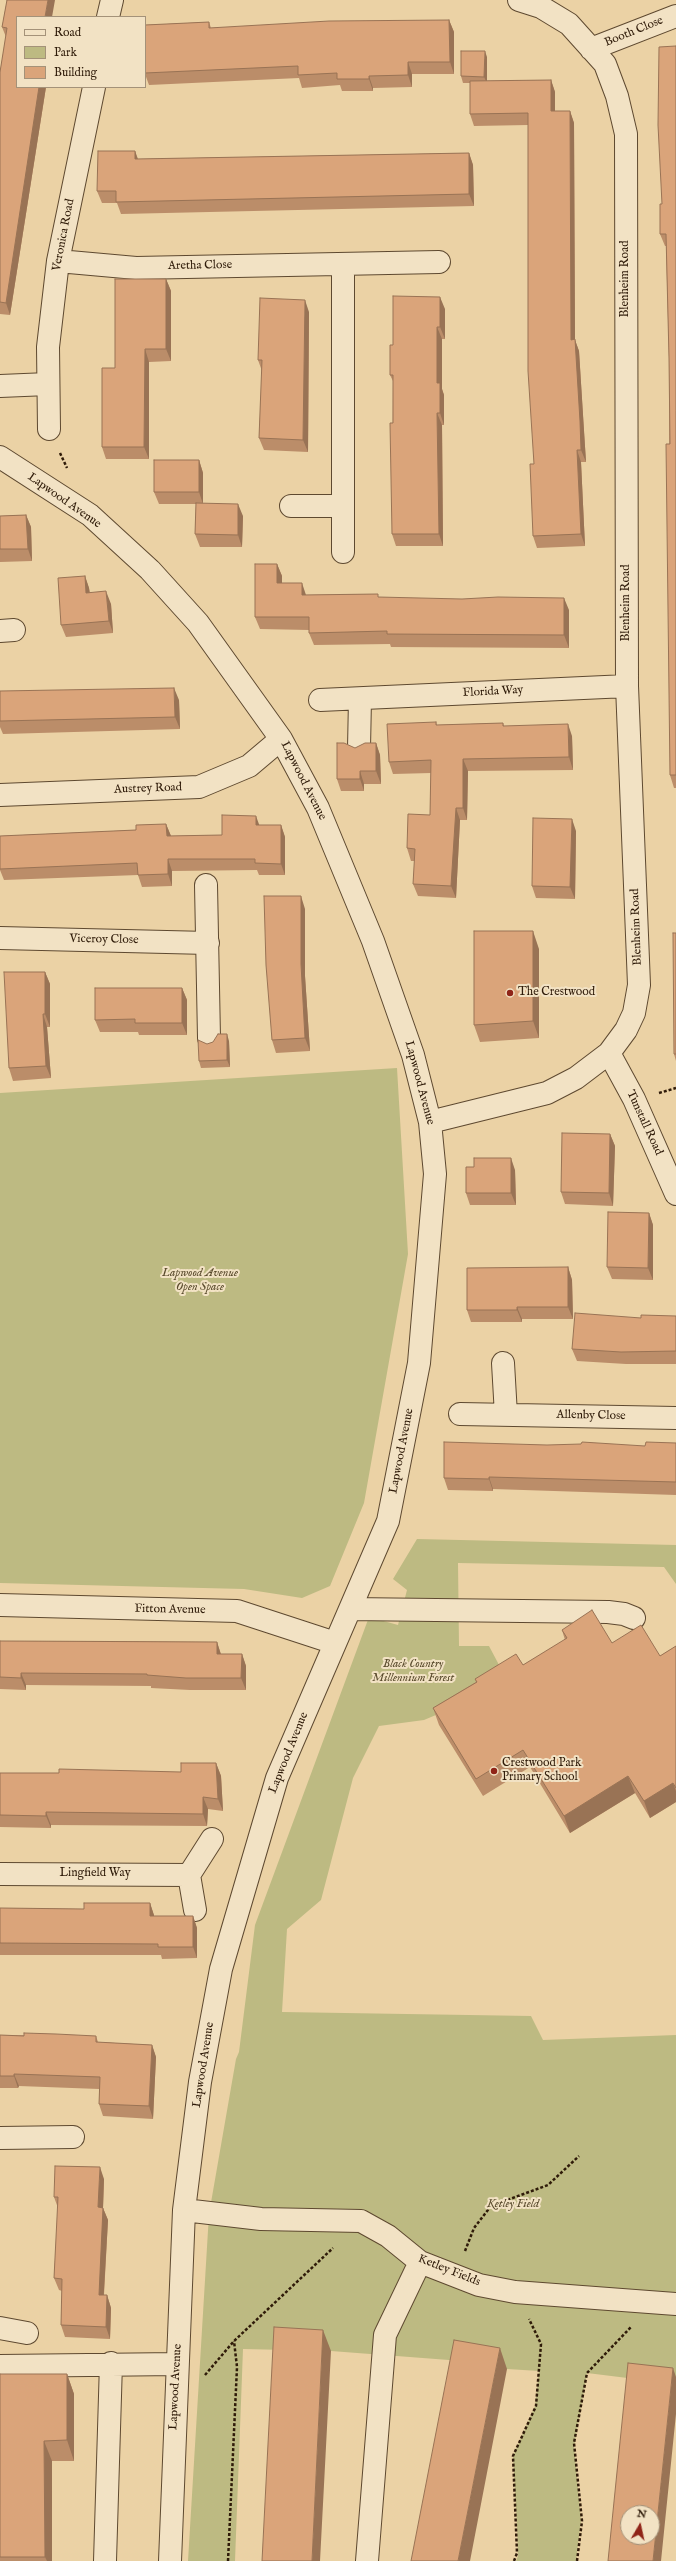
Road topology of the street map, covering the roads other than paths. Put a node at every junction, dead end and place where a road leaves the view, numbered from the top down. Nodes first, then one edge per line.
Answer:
1 (112, 0) edge
2 (519, 0) edge
3 (108, 16) edge
4 (676, 16) edge
5 (592, 49) junction
6 (94, 88) edge
7 (58, 261) junction
8 (439, 262) dead end
9 (342, 264) junction
10 (48, 384) junction
11 (0, 386) edge
12 (49, 429) dead end
13 (0, 457) edge
14 (291, 506) dead end
15 (343, 506) junction
16 (343, 552) dead end
17 (627, 686) junction
18 (360, 699) junction
19 (320, 700) dead end
20 (281, 739) junction
21 (359, 748) edge
22 (0, 795) edge
23 (206, 885) dead end
24 (0, 938) edge
25 (208, 943) junction
26 (210, 1038) dead end
27 (609, 1053) junction
28 (430, 1122) junction
29 (676, 1194) edge
30 (503, 1363) dead end
31 (460, 1414) dead end
32 (506, 1415) junction
33 (676, 1418) edge
34 (0, 1605) edge
35 (350, 1609) junction
36 (634, 1618) dead end
37 (335, 1643) junction
38 (212, 1840) dead end
39 (0, 1874) edge
40 (189, 1875) junction
41 (195, 1910) dead end
42 (73, 2137) dead end
43 (0, 2138) edge
44 (184, 2210) junction
45 (420, 2262) junction
46 (666, 2303) edge
47 (0, 2328) edge
48 (27, 2332) dead end
49 (111, 2363) junction
50 (177, 2364) junction
51 (0, 2366) edge
52 (105, 2561) edge
53 (170, 2561) edge
54 (367, 2561) edge

1 - 3 street
2 - 5 street, Blenheim Road
4 - 5 street, Booth Close
5 - 17 street, Blenheim Road
6 - 7 street, Veronica Road
7 - 9 street, Aretha Close
7 - 10 street, Veronica Road
8 - 9 street, Aretha Close
9 - 15 street
10 - 11 street
10 - 12 street, Veronica Road
13 - 20 street, Lapwood Avenue
14 - 15 street
15 - 16 street
17 - 18 street, Florida Way
17 - 27 street, Blenheim Road
18 - 19 street, Florida Way
18 - 21 street
20 - 22 street, Austrey Road
20 - 28 street, Lapwood Avenue
23 - 25 street
24 - 25 street, Viceroy Close
25 - 26 street
27 - 28 street, Blenheim Road
27 - 29 street, Tunstall Road
28 - 35 street, Lapwood Avenue
30 - 32 street
31 - 32 street, Allenby Close
32 - 33 street, Allenby Close
34 - 37 street, Fitton Avenue
35 - 36 street
35 - 37 street, Lapwood Avenue
37 - 44 street, Lapwood Avenue
38 - 40 street
39 - 40 street, Lingfield Way
40 - 41 street
42 - 43 street
44 - 45 street, Ketley Fields
44 - 50 street, Lapwood Avenue
45 - 46 street, Ketley Fields
45 - 54 street
47 - 48 street
49 - 50 street
49 - 51 street
49 - 52 street
50 - 53 street, Lapwood Avenue

